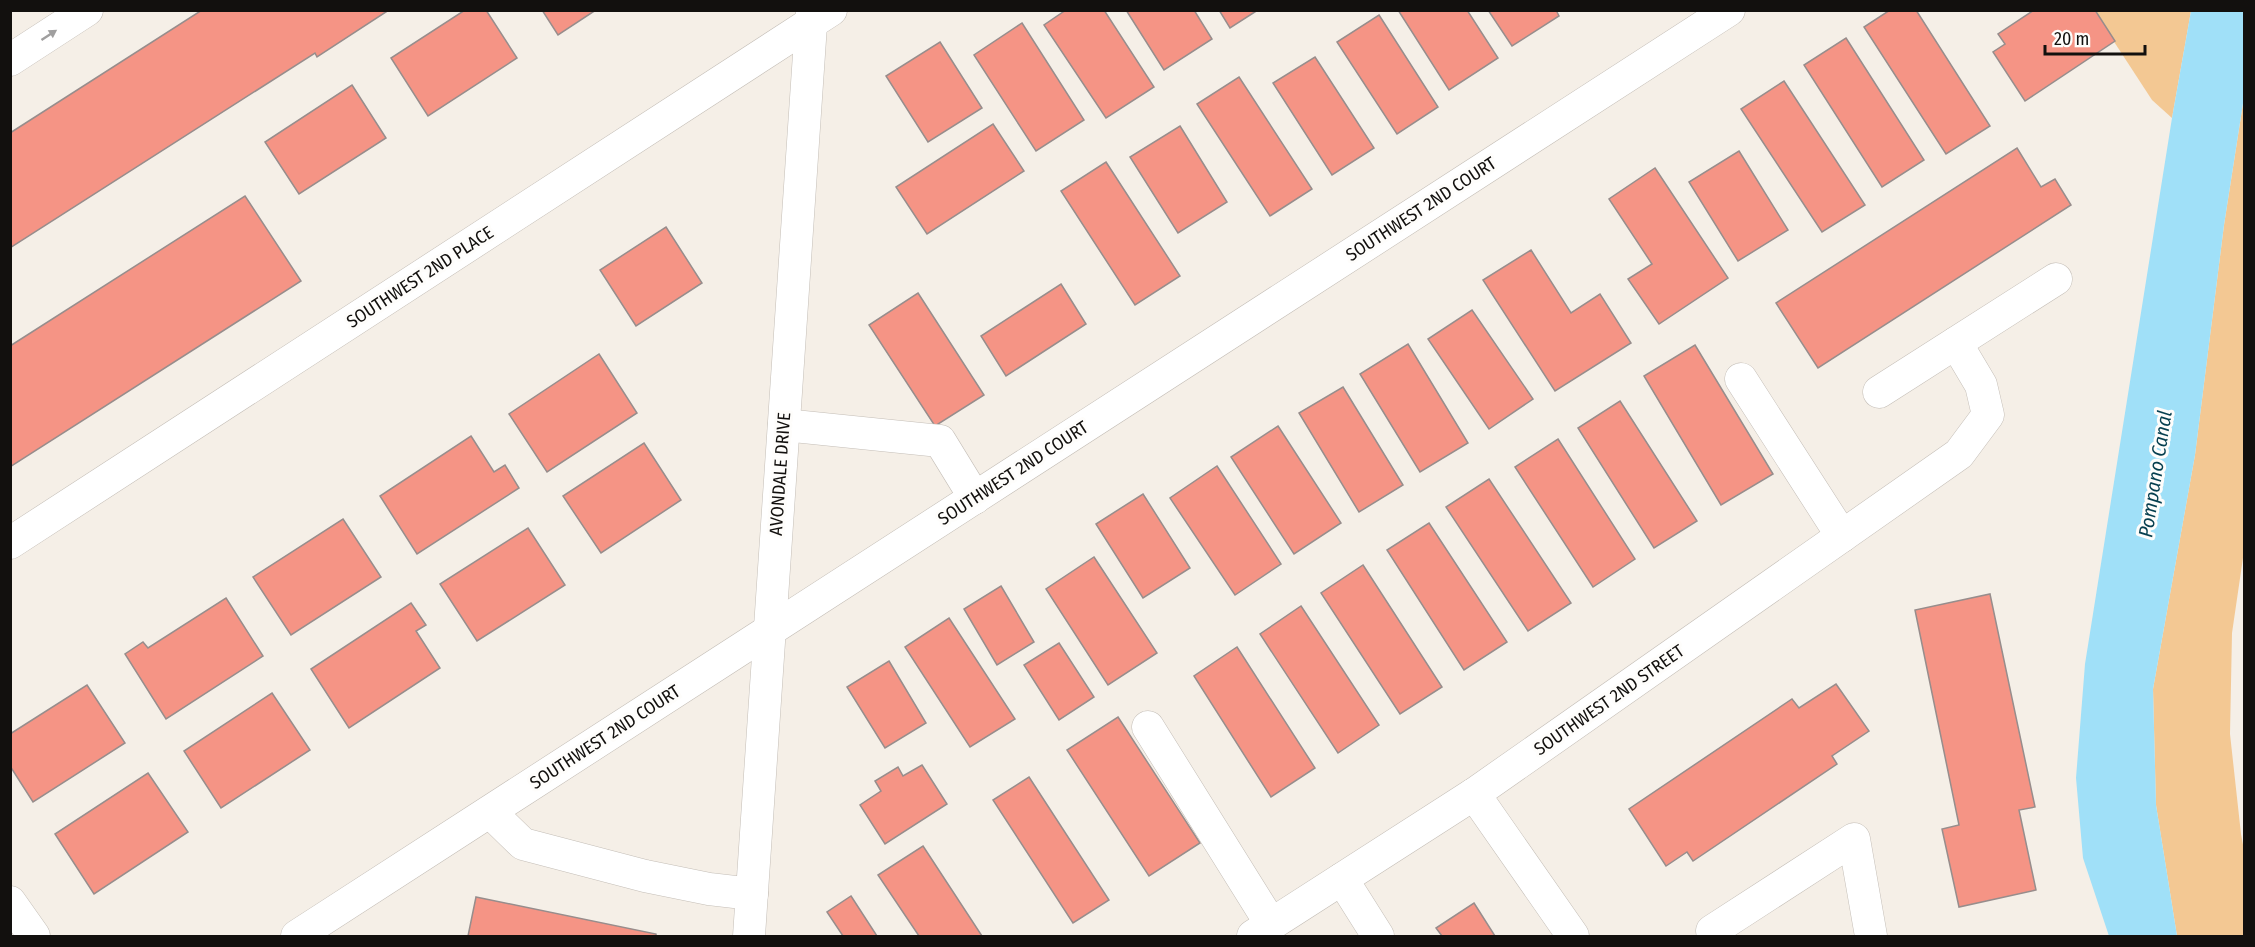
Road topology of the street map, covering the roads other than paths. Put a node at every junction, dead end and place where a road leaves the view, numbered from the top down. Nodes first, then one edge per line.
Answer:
1 (87, 10) edge
2 (1729, 10) edge
3 (818, 15) edge
4 (10, 60) edge
5 (2056, 279) dead end
6 (1956, 343) junction
7 (1741, 379) dead end
8 (1879, 392) dead end
9 (784, 424) junction
10 (975, 498) junction
11 (1842, 536) junction
12 (10, 543) edge
13 (769, 631) junction
14 (1148, 727) dead end
15 (1474, 795) junction
16 (490, 812) junction
17 (1342, 879) junction
18 (752, 894) junction
19 (10, 902) edge
20 (1262, 930) edge
21 (34, 936) edge
22 (297, 936) edge
23 (749, 936) edge
24 (1378, 936) edge
25 (1573, 936) edge
26 (1716, 936) edge
27 (1871, 936) edge

4 -> 1 street
2 - 10 street, SOUTHWEST 2ND COURT
3 - 9 street, AVONDALE DRIVE
3 - 12 street, SOUTHWEST 2ND PLACE
5 - 6 street
6 - 8 street
6 - 11 street, SOUTHWEST 2ND STREET
7 - 11 street
9 - 10 street
9 - 13 street, AVONDALE DRIVE
10 - 13 street, SOUTHWEST 2ND COURT
11 - 15 street, SOUTHWEST 2ND STREET
13 - 16 street, SOUTHWEST 2ND COURT
13 - 18 street, AVONDALE DRIVE
14 - 20 street
15 - 17 street, SOUTHWEST 2ND STREET
15 - 25 street
16 - 18 street
16 - 22 street, SOUTHWEST 2ND COURT
17 - 20 street, SOUTHWEST 2ND STREET
17 - 24 street
18 - 23 street, AVONDALE DRIVE
19 - 21 street
26 - 27 street

